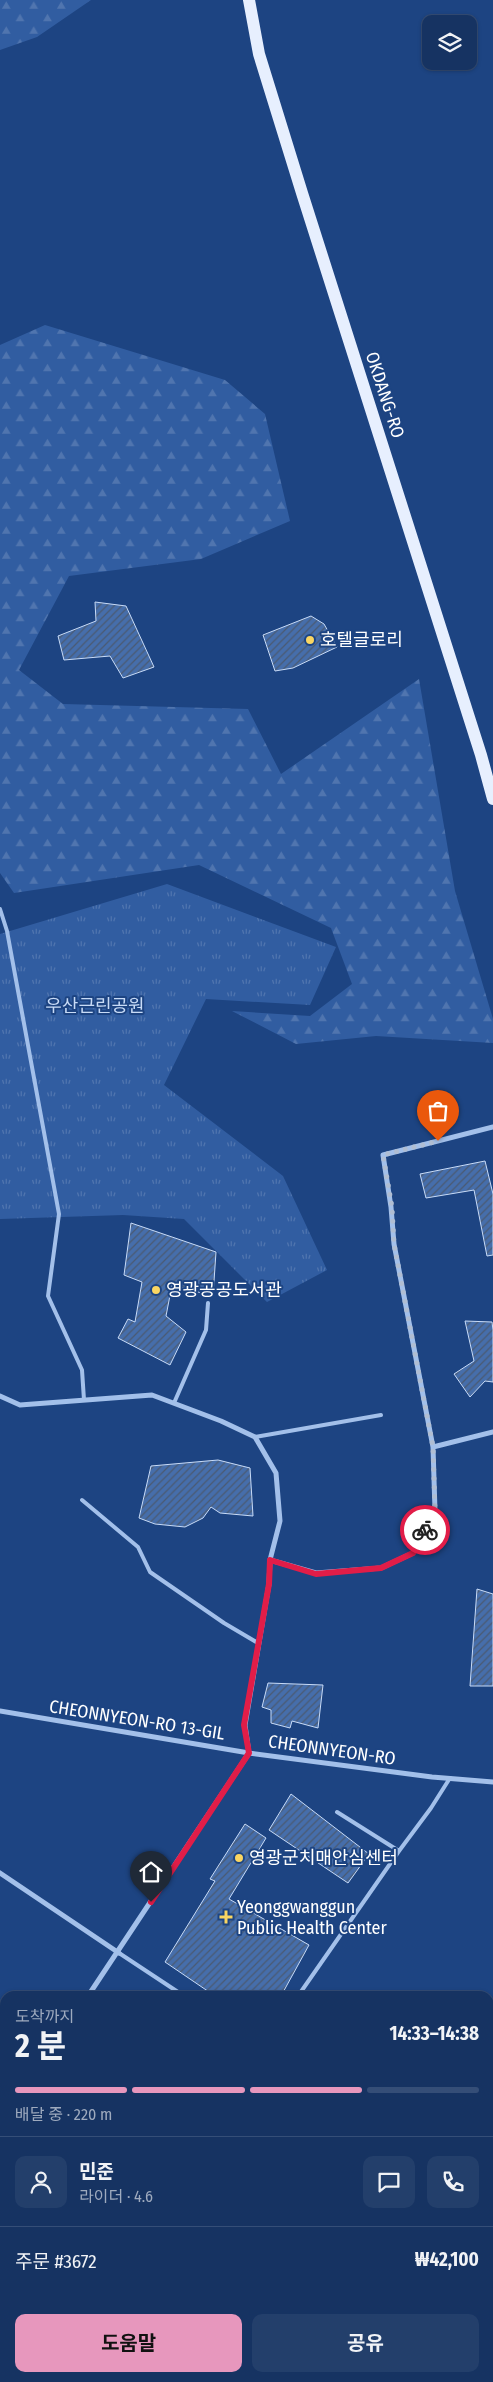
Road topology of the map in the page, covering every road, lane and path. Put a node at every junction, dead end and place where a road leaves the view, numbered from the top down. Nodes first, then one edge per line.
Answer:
1 (249, 0) edge
2 (493, 799) edge
3 (0, 909) edge
4 (493, 1127) edge
5 (208, 1303) dead end
6 (0, 1396) edge
7 (84, 1400) junction
8 (174, 1403) junction
9 (381, 1415) dead end
10 (493, 1432) edge
11 (255, 1438) junction
12 (433, 1447) junction
13 (82, 1500) dead end
14 (270, 1560) junction
15 (258, 1643) junction
16 (0, 1711) edge
17 (249, 1753) junction
18 (450, 1778) junction
19 (493, 1782) edge
20 (338, 1812) dead end
21 (398, 1851) junction
22 (0, 1873) edge
23 (118, 1952) junction
24 (91, 1991) edge
25 (176, 1991) edge
26 (301, 1991) edge

1 - 2 main road, OKDANG-RO
3 - 7 lane
4 - 12 street
5 - 8 lane
6 - 7 street
7 - 8 street
8 - 11 street
9 - 11 lane
10 - 12 street
11 - 14 street, CHEONNYEON-RO 13-GIL
12 - 14 street
13 - 15 lane
14 - 15 street, CHEONNYEON-RO 13-GIL
15 - 17 street, CHEONNYEON-RO 13-GIL
16 - 17 street, CHEONNYEON-RO 13-GIL
17 - 18 street, CHEONNYEON-RO
17 - 23 street, CHEONNYEON-RO
18 - 19 street, CHEONNYEON-RO
18 - 21 lane
20 - 21 lane
21 - 26 lane
22 - 23 street
23 - 24 street, CHEONNYEON-RO
23 - 25 lane

